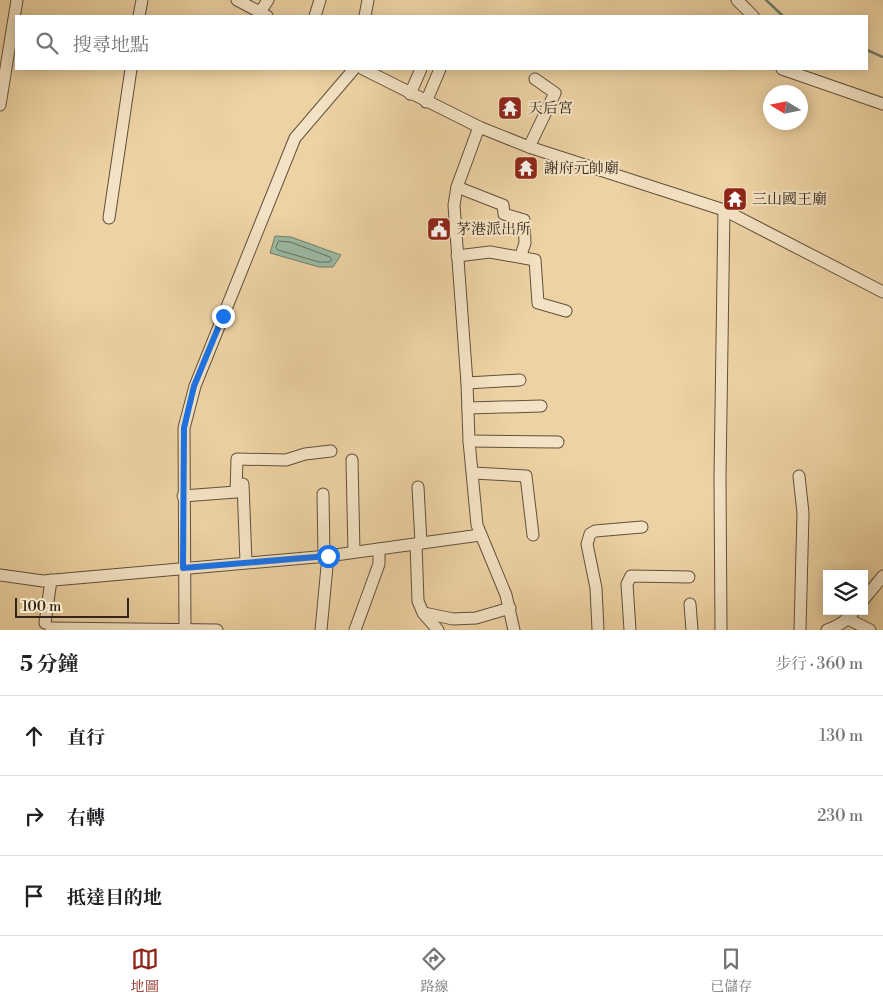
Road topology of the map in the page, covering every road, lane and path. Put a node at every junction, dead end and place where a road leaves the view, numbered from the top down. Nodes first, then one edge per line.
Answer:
1 (17, 0) edge
2 (142, 0) edge
3 (237, 0) edge
4 (268, 0) edge
5 (320, 0) edge
6 (368, 0) edge
7 (737, 0) edge
8 (263, 14) edge
9 (139, 15) edge
10 (315, 15) edge
11 (365, 15) edge
12 (752, 15) edge
13 (131, 70) edge
14 (353, 70) edge
15 (365, 70) edge
16 (421, 70) edge
17 (440, 70) edge
18 (785, 70) edge
19 (535, 79) dead end
20 (410, 94) junction
21 (426, 102) junction
22 (883, 104) edge
23 (0, 105) edge
24 (479, 127) junction
25 (529, 147) junction
26 (456, 186) junction
27 (724, 210) junction
28 (109, 218) dead end
29 (457, 256) junction
30 (520, 256) junction
31 (883, 292) edge
32 (566, 310) dead end
33 (520, 380) dead end
34 (467, 383) junction
35 (541, 406) dead end
36 (468, 408) junction
37 (469, 441) junction
38 (558, 442) dead end
39 (331, 451) dead end
40 (352, 460) dead end
41 (473, 473) junction
42 (799, 476) dead end
43 (243, 484) dead end
44 (418, 487) dead end
45 (323, 494) dead end
46 (183, 496) junction
47 (642, 527) dead end
48 (480, 535) junction
49 (533, 535) dead end
50 (418, 544) junction
51 (379, 549) junction
52 (354, 552) junction
53 (326, 556) junction
54 (246, 562) junction
55 (183, 568) junction
56 (0, 575) edge
57 (883, 576) edge
58 (689, 577) dead end
59 (51, 580) junction
60 (868, 594) edge
61 (690, 604) dead end
62 (510, 608) junction
63 (423, 613) junction
64 (851, 615) edge
65 (185, 629) edge
66 (216, 630) edge
67 (321, 630) edge
68 (355, 630) edge
69 (438, 630) edge
70 (514, 630) edge
71 (598, 630) edge
72 (630, 630) edge
73 (692, 630) edge
74 (721, 630) edge
75 (800, 630) edge
76 (827, 630) edge
77 (870, 630) edge

1 - 23 street
2 - 9 street
3 - 8 street
4 - 8 street
5 - 10 street
6 - 11 street
7 - 12 street
13 - 28 street
14 - 46 street
15 - 20 street
16 - 20 street
17 - 21 street
18 - 22 street
19 - 25 street
20 - 21 street
21 - 24 street
24 - 25 street
24 - 26 street
25 - 27 street
26 - 29 street
26 - 30 street
27 - 31 street
27 - 74 street
29 - 30 street
29 - 34 street
30 - 32 street
33 - 34 street
34 - 36 street
35 - 36 street
36 - 37 street
37 - 38 street
37 - 41 street
39 - 46 street
40 - 52 street
41 - 48 street
41 - 49 street
42 - 75 street
43 - 54 street
44 - 50 street
45 - 53 street
46 - 55 street
47 - 71 street
48 - 50 street
48 - 62 street
50 - 51 street
50 - 63 street
51 - 52 street
51 - 68 street
52 - 53 street
53 - 54 street
53 - 67 street
54 - 55 street
55 - 59 street
55 - 65 street
56 - 59 street
57 - 60 street
58 - 72 street
59 - 65 street
61 - 73 street
62 - 63 street
62 - 70 street
63 - 69 street
64 - 76 street
64 - 77 street
65 - 66 street

